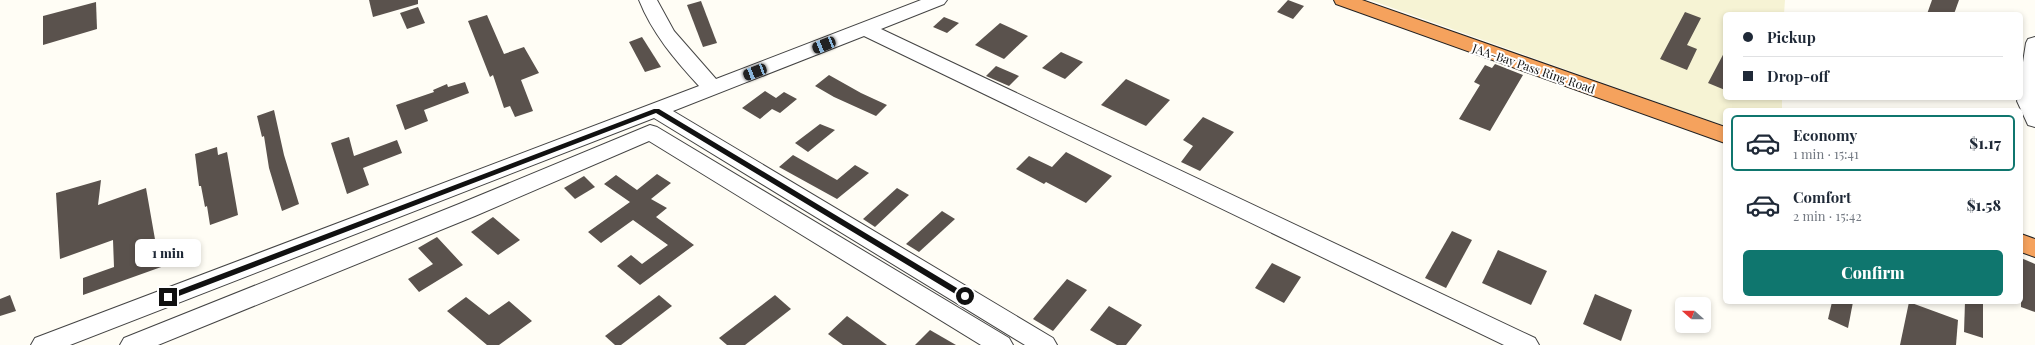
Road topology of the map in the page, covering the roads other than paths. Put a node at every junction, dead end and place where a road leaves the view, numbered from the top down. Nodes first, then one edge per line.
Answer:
1 (648, 0) edge
2 (938, 0) edge
3 (1343, 0) edge
4 (866, 29) junction
5 (2035, 43) edge
6 (713, 88) junction
7 (656, 110) junction
8 (2035, 120) edge
9 (1723, 134) edge
10 (2023, 243) edge
11 (2035, 248) edge
12 (43, 345) edge
13 (132, 345) edge
14 (1001, 345) edge
15 (1045, 345) edge
16 (1527, 345) edge

1 - 6 street
2 - 4 street
3 - 9 highway, JAA-Bay Pass Ring Road
4 - 6 street
4 - 16 street
5 - 8 street
6 - 7 street
7 - 12 street
7 - 15 street
10 - 11 highway
13 - 14 street

